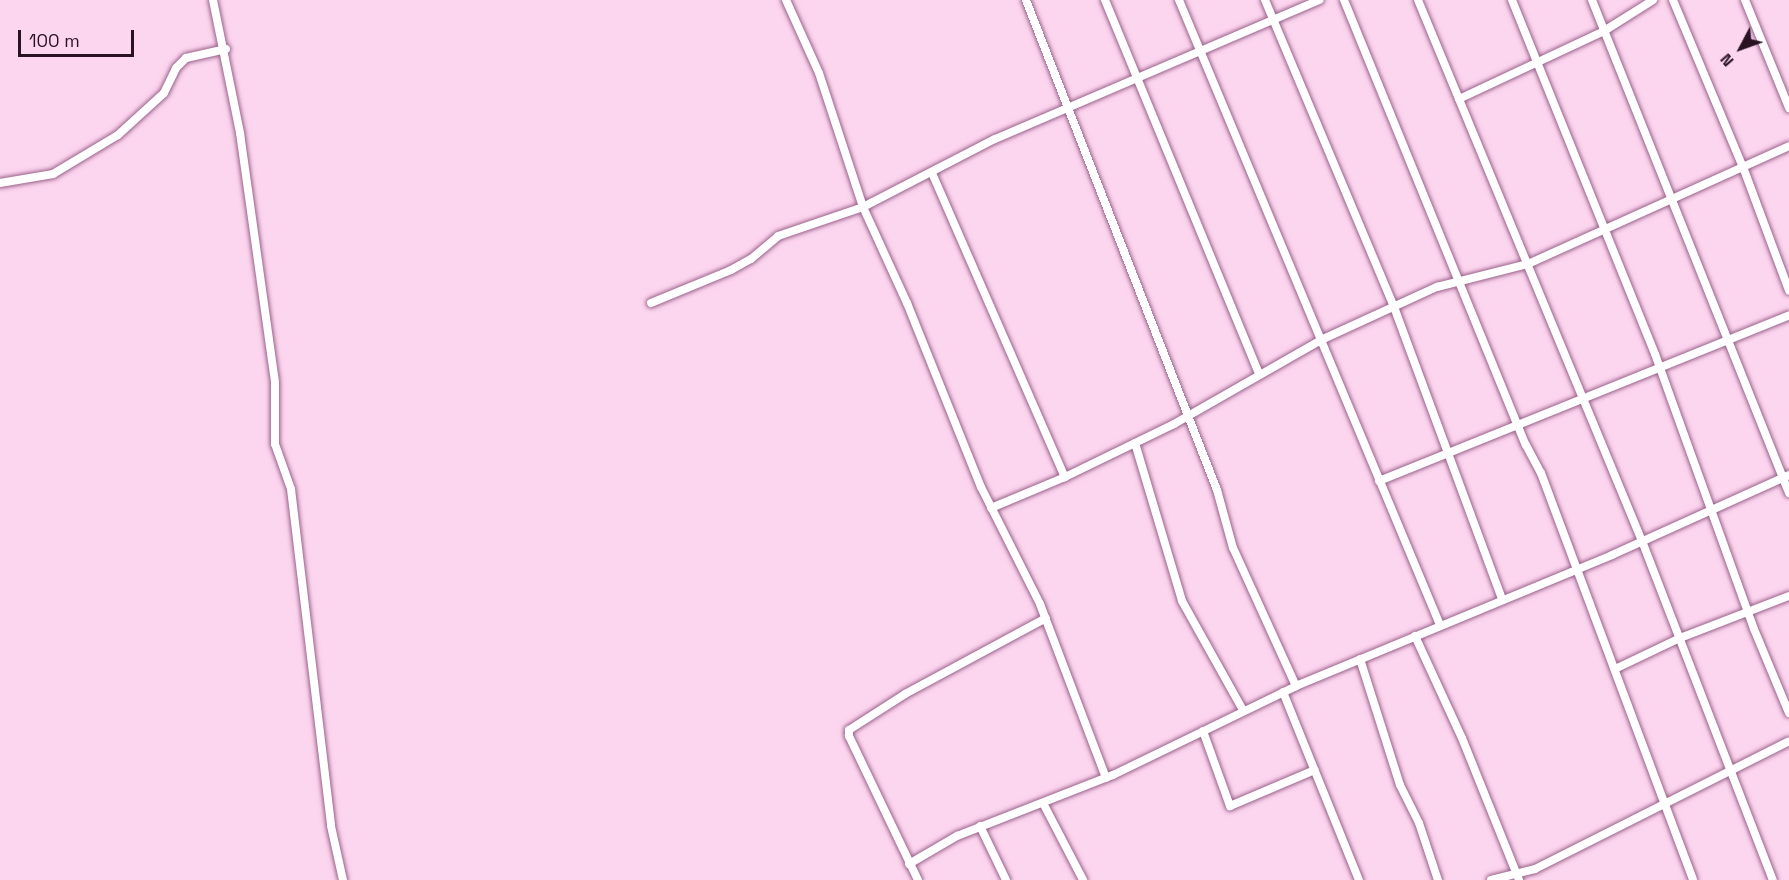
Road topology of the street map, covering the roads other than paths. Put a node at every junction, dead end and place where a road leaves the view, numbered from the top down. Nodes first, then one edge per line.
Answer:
1 (213, 0) edge
2 (786, 0) edge
3 (1026, 0) edge
4 (1105, 0) edge
5 (1179, 0) edge
6 (1265, 0) edge
7 (1319, 0) edge
8 (1344, 0) edge
9 (1418, 0) edge
10 (1512, 0) edge
11 (1592, 0) edge
12 (1653, 0) edge
13 (1673, 0) edge
14 (1745, 0) edge
15 (1274, 21) junction
16 (1604, 31) junction
17 (226, 49) junction
18 (1200, 52) junction
19 (1537, 63) junction
20 (1136, 80) junction
21 (1789, 82) edge
22 (1780, 86) junction
23 (1459, 99) junction
24 (1067, 108) junction
25 (1789, 108) edge
26 (1789, 146) edge
27 (1743, 167) junction
28 (932, 173) junction
29 (0, 183) edge
30 (1669, 199) junction
31 (863, 207) junction
32 (1603, 229) junction
33 (1528, 264) junction
34 (1459, 281) junction
35 (1789, 291) edge
36 (651, 303) dead end
37 (1394, 307) junction
38 (1789, 315) edge
39 (1321, 340) junction
40 (1729, 340) junction
41 (1660, 368) junction
42 (1259, 373) junction
43 (1582, 396) junction
44 (1187, 418) junction
45 (1518, 425) junction
46 (1135, 443) junction
47 (1449, 452) junction
48 (1786, 476) edge
49 (1065, 477) junction
50 (1379, 481) junction
51 (1789, 493) edge
52 (991, 508) junction
53 (1713, 509) junction
54 (1642, 541) junction
55 (1578, 568) junction
56 (1789, 596) edge
57 (1502, 599) junction
58 (1748, 613) junction
59 (1046, 618) junction
60 (1440, 625) junction
61 (1415, 636) junction
62 (1680, 638) junction
63 (1360, 659) junction
64 (1615, 669) junction
65 (1296, 686) junction
66 (1283, 692) junction
67 (1243, 710) junction
68 (1789, 713) edge
69 (1203, 731) junction
70 (1789, 741) edge
71 (1316, 770) junction
72 (1732, 772) junction
73 (1107, 778) junction
74 (1043, 803) junction
75 (1664, 805) junction
76 (980, 826) junction
77 (909, 864) junction
78 (1518, 877) edge
79 (343, 880) edge
80 (918, 880) edge
81 (1006, 880) edge
82 (1083, 880) edge
83 (1359, 880) edge
84 (1438, 880) edge
85 (1491, 880) edge
86 (1693, 880) edge
87 (1773, 880) edge

1 - 17 street
2 - 31 street
3 - 24 street
4 - 20 street
5 - 18 street
6 - 15 street
7 - 15 street
8 - 34 street
9 - 23 street
10 - 19 street
11 - 16 street
12 - 16 street
13 - 27 street
14 - 22 street
15 - 18 street
15 - 37 street
16 - 19 street
16 - 30 street
17 - 29 street
17 - 79 street
18 - 20 street
18 - 39 street
19 - 23 street
19 - 32 street
20 - 24 street
20 - 42 street
21 - 22 street
22 - 25 street
23 - 33 street
24 - 28 street
24 - 44 street
26 - 27 street
27 - 30 street
27 - 35 street
28 - 31 street
28 - 49 street
30 - 32 street
30 - 40 street
31 - 36 street
31 - 52 street
32 - 33 street
32 - 41 street
33 - 34 street
33 - 43 street
34 - 37 street
34 - 45 street
37 - 39 street
37 - 47 street
38 - 40 street
39 - 42 street
39 - 50 street
40 - 41 street
40 - 48 street
41 - 43 street
41 - 53 street
42 - 44 street
43 - 45 street
43 - 54 street
44 - 46 street
44 - 65 street
45 - 47 street
45 - 55 street
46 - 49 street
46 - 67 street
47 - 50 street
47 - 57 street
48 - 51 street
48 - 53 street
49 - 52 street
50 - 60 street
52 - 59 street
53 - 54 street
53 - 58 street
54 - 55 street
54 - 62 street
55 - 57 street
55 - 64 street
56 - 58 street
57 - 60 street
58 - 62 street
58 - 68 street
59 - 73 street
59 - 77 street
60 - 61 street
61 - 63 street
61 - 78 street
62 - 64 street
62 - 72 street
63 - 65 street
63 - 84 street
64 - 75 street
65 - 66 street
66 - 67 street
66 - 71 street
67 - 69 street
69 - 71 street
69 - 73 street
70 - 72 street
71 - 83 street
72 - 75 street
72 - 87 street
73 - 74 street
74 - 76 street
74 - 82 street
75 - 78 street
75 - 86 street
76 - 77 street
76 - 81 street
77 - 80 street
78 - 85 street

